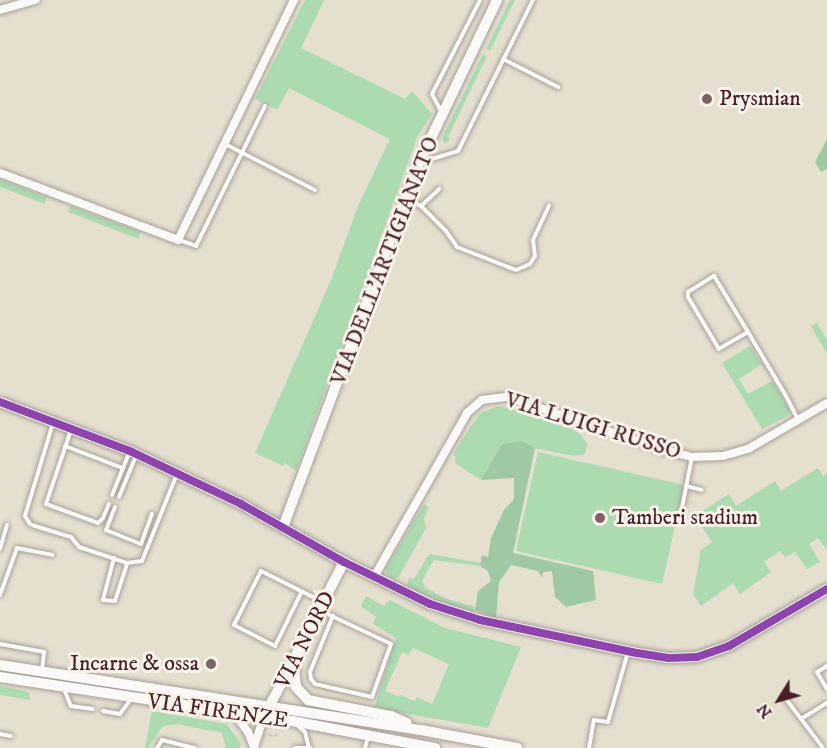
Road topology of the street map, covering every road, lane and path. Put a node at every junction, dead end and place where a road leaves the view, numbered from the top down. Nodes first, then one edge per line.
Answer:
1 (36, 0) edge
2 (294, 0) edge
3 (480, 0) edge
4 (497, 0) edge
5 (533, 0) edge
6 (0, 10) edge
7 (503, 59) junction
8 (558, 87) dead end
9 (265, 106) dead end
10 (442, 113) junction
11 (225, 143) junction
12 (241, 152) junction
13 (419, 163) junction
14 (0, 173) edge
15 (439, 189) dead end
16 (315, 190) dead end
17 (406, 199) junction
18 (420, 206) junction
19 (549, 206) dead end
20 (178, 240) junction
21 (748, 332) junction
22 (0, 402) edge
23 (827, 403) edge
24 (799, 420) junction
25 (54, 421) junction
26 (71, 427) junction
27 (65, 446) junction
28 (133, 452) junction
29 (692, 457) junction
30 (123, 468) junction
31 (177, 473) junction
32 (686, 486) junction
33 (702, 490) dead end
34 (112, 495) dead end
35 (119, 497) dead end
36 (108, 504) dead end
37 (115, 507) dead end
38 (681, 513) dead end
39 (152, 514) dead end
40 (7, 525) dead end
41 (283, 527) junction
42 (0, 549) edge
43 (51, 555) dead end
44 (114, 558) junction
45 (344, 562) junction
46 (127, 563) junction
47 (374, 577) junction
48 (302, 591) junction
49 (825, 593) edge
50 (0, 595) edge
51 (327, 611) junction
52 (0, 644) edge
53 (628, 651) junction
54 (296, 660) junction
55 (0, 664) edge
56 (827, 666) edge
57 (42, 672) junction
58 (0, 678) edge
59 (64, 688) junction
60 (827, 688) edge
61 (132, 699) junction
62 (786, 699) dead end
63 (827, 703) edge
64 (269, 706) junction
65 (93, 709) dead end
66 (102, 711) dead end
67 (233, 712) junction
68 (264, 717) junction
69 (801, 719) junction
70 (289, 725) junction
71 (421, 730) junction
72 (0, 734) edge
73 (11, 735) dead end
74 (273, 736) dead end
75 (368, 736) junction
76 (157, 748) edge
77 (195, 748) edge
78 (253, 748) edge
79 (295, 748) edge
80 (310, 748) edge
81 (365, 748) edge
82 (435, 748) edge
83 (517, 748) edge
84 (589, 748) edge
85 (823, 748) edge

1 - 6 street
2 - 11 street
3 - 10 lane
4 - 10 street, VIA DELL'ARTIGIANATO
5 - 7 lane
7 - 8 lane
7 - 13 lane
9 - 12 lane
10 - 13 street, VIA DELL'ARTIGIANATO
11 - 12 lane
11 - 20 street
12 - 16 lane
12 - 20 lane
13 - 17 street, VIA DELL'ARTIGIANATO
14 - 20 street
15 - 18 lane
17 - 18 lane
17 - 41 street, VIA DELL'ARTIGIANATO
18 - 19 lane
21 - 21 lane
21 - 24 lane
22 - 25 street
23 - 24 street, VIA LUIGI RUSSO
24 - 29 street, VIA LUIGI RUSSO
25 - 26 street
25 - 44 lane
26 - 27 lane
26 - 28 street
27 - 30 lane
27 - 36 lane
28 - 30 lane
28 - 31 street
28 - 35 lane
29 - 32 lane
29 - 47 street, VIA LUIGI RUSSO
30 - 34 lane
31 - 41 street
31 - 46 lane
32 - 33 lane
32 - 38 lane
37 - 39 lane
40 - 42 lane
41 - 45 street
43 - 50 lane
44 - 46 lane
44 - 46 lane
45 - 47 street
45 - 51 street, VIA NORD
47 - 53 street
48 - 48 lane
48 - 51 lane
49 - 53 street
51 - 51 lane
51 - 54 street, VIA NORD
52 - 57 lane
53 - 84 lane
54 - 64 street, VIA NORD
54 - 71 street, VIA FIRENZE
55 - 57 street, VIA FIRENZE
56 - 60 lane
57 - 64 street, VIA FIRENZE
58 - 59 street, VIA FIRENZE
59 - 61 street, VIA FIRENZE
59 - 65 lane
61 - 66 lane
61 - 67 street, VIA FIRENZE
62 - 69 lane
63 - 69 lane
64 - 68 street, VIA NORD
64 - 71 street, VIA FIRENZE
67 - 68 street, VIA FIRENZE
67 - 78 street
68 - 70 street, VIA FIRENZE
68 - 78 street
69 - 85 lane
70 - 74 path
70 - 75 street, VIA FIRENZE
70 - 80 lane
71 - 83 street, VIA FIRENZE
72 - 73 lane
75 - 81 lane
75 - 82 street, VIA FIRENZE
76 - 77 lane
79 - 80 lane

